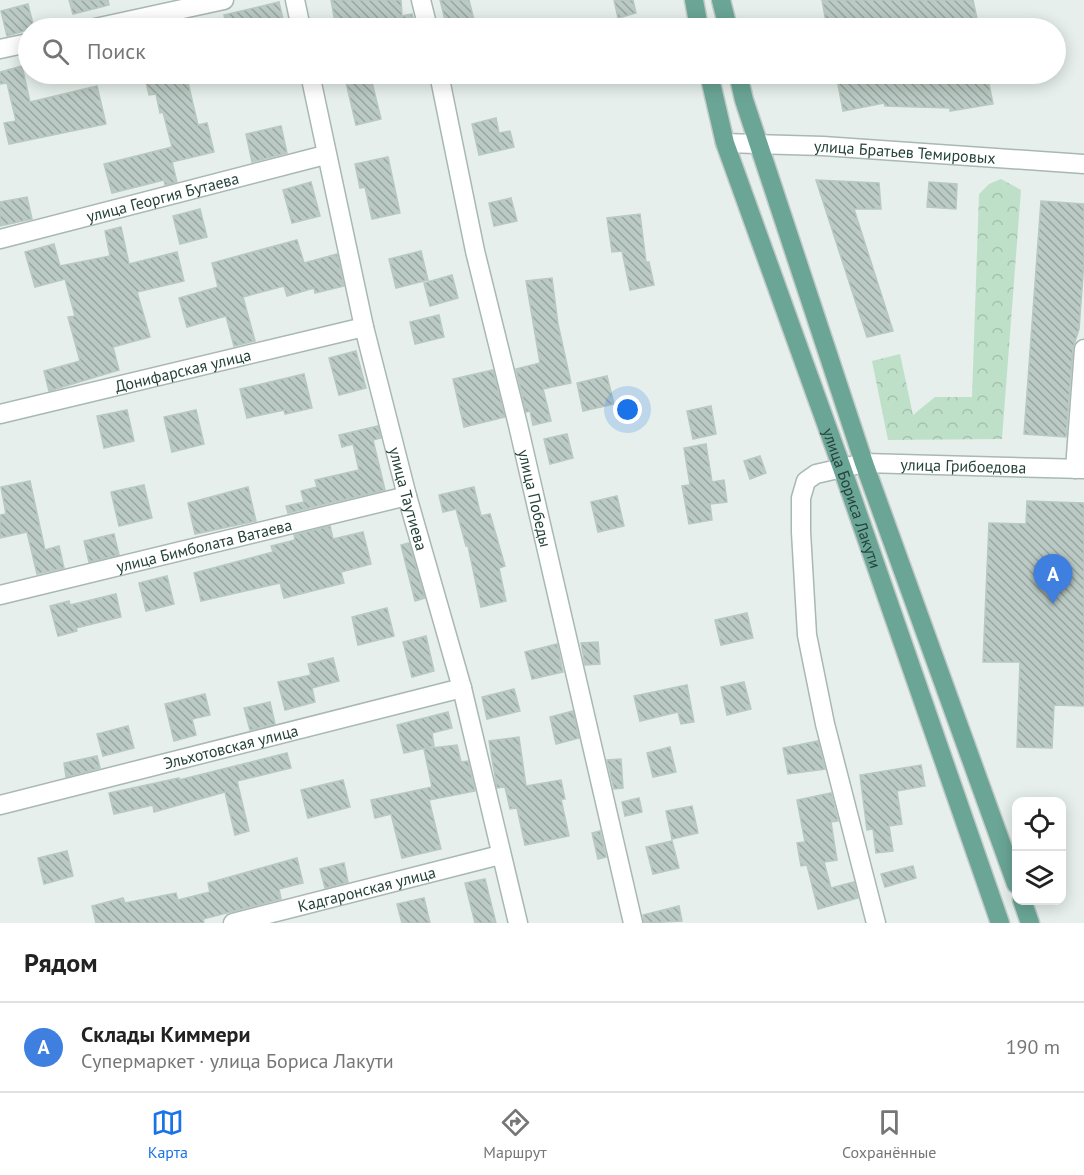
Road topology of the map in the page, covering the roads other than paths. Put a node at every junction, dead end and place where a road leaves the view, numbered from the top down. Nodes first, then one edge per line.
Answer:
1 (224, 0) edge
2 (295, 0) edge
3 (422, 0) edge
4 (694, 0) edge
5 (721, 0) edge
6 (140, 18) edge
7 (299, 18) edge
8 (426, 18) edge
9 (697, 18) edge
10 (726, 18) edge
11 (18, 45) edge
12 (0, 49) edge
13 (312, 84) edge
14 (441, 84) edge
15 (711, 84) edge
16 (741, 84) edge
17 (759, 142) junction
18 (725, 143) junction
19 (326, 155) junction
20 (1084, 164) edge
21 (0, 239) edge
22 (364, 327) junction
23 (1084, 350) edge
24 (0, 414) edge
25 (864, 463) junction
26 (842, 468) junction
27 (1080, 469) edge
28 (407, 496) junction
29 (0, 595) edge
30 (462, 688) junction
31 (0, 805) edge
32 (500, 855) junction
33 (1012, 870) edge
34 (1024, 905) edge
35 (233, 923) edge
36 (518, 923) edge
37 (633, 923) edge
38 (876, 923) edge
39 (1000, 923) edge
40 (1030, 923) edge

1 - 6 street
2 - 7 street
3 - 8 street
4 - 9 main road
5 - 10 main road
11 - 12 street
13 - 19 street, улица Таутиева
14 - 37 street, улица Победы
15 - 18 main road, улица Бориса Лакути
16 - 17 main road, улица Бориса Лакути
17 - 18 street, улица Братьев Темировых
17 - 20 street, улица Братьев Темировых
17 - 25 main road, улица Бориса Лакути
18 - 26 main road, улица Бориса Лакути
19 - 21 street, улица Георгия Бутаева
19 - 22 street, улица Таутиева
22 - 24 street, Донифарская улица
22 - 28 street, улица Таутиева
23 - 27 street
25 - 26 street, улица Грибоедова
25 - 27 street, улица Грибоедова
25 - 33 main road, улица Бориса Лакути
26 - 38 street, улица Грибоедова
26 - 39 main road, улица Бориса Лакути
28 - 29 street, улица Бимболата Ватаева
28 - 30 street, улица Таутиева
30 - 31 street, Эльхотовская улица
30 - 32 street, улица Таутиева
32 - 35 street, Кадгаронская улица
32 - 36 street, улица Таутиева
34 - 40 main road

